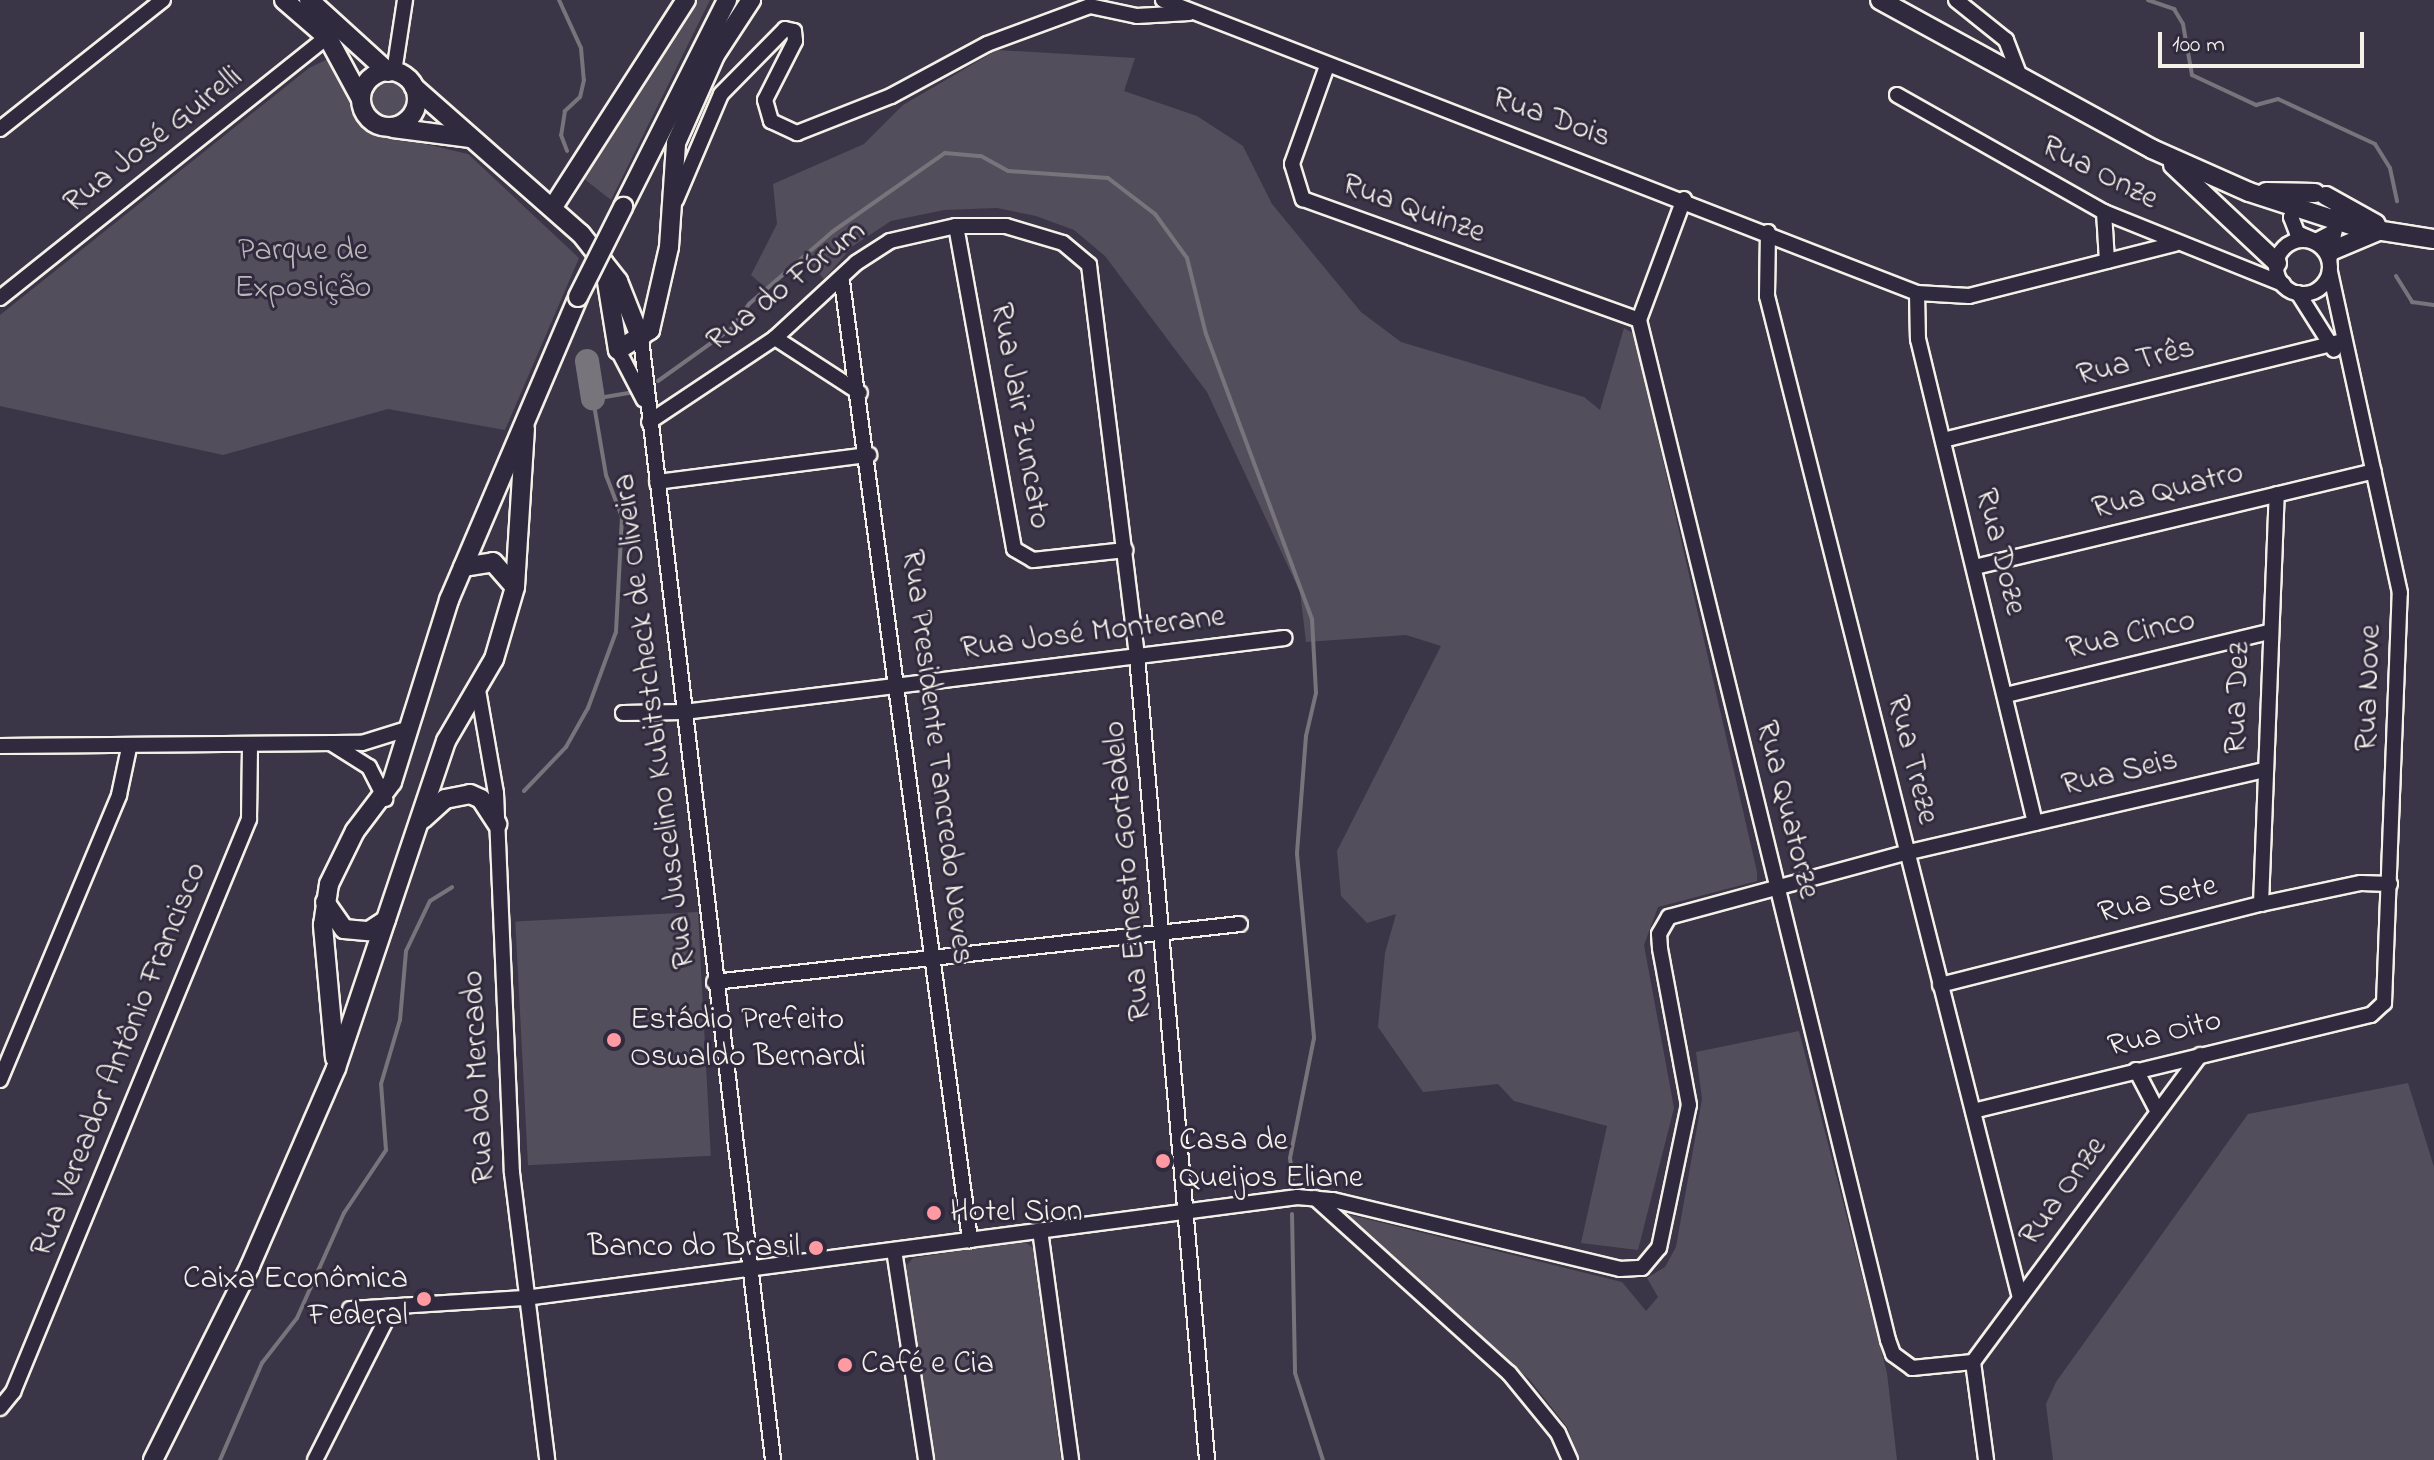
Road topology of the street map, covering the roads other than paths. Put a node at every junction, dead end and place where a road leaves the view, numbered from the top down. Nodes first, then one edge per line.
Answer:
1 (163, 0) edge
2 (284, 0) edge
3 (309, 0) edge
4 (405, 0) edge
5 (686, 0) edge
6 (727, 0) edge
7 (751, 0) edge
8 (1163, 0) edge
9 (1880, 0) edge
10 (1956, 0) edge
11 (1195, 13) junction
12 (334, 32) junction
13 (1327, 66) junction
14 (391, 72) junction
15 (2020, 76) junction
16 (414, 87) junction
17 (1897, 95) dead end
18 (361, 99) junction
19 (387, 127) junction
20 (0, 129) edge
21 (470, 138) junction
22 (2152, 149) junction
23 (2249, 192) junction
24 (2321, 195) junction
25 (1684, 199) junction
26 (553, 207) junction
27 (673, 207) junction
28 (2293, 208) junction
29 (2104, 212) junction
30 (956, 226) junction
31 (2337, 226) junction
32 (2293, 227) junction
33 (1768, 232) junction
34 (2385, 232) junction
35 (2434, 239) edge
36 (2309, 241) junction
37 (2175, 244) junction
38 (2281, 256) junction
39 (2107, 261) junction
40 (2330, 261) junction
41 (604, 263) junction
42 (1095, 279) joint
43 (842, 282) junction
44 (2283, 284) junction
45 (1917, 293) junction
46 (2298, 293) junction
47 (0, 298) edge
48 (632, 315) junction
49 (1639, 320) junction
50 (611, 323) junction
51 (775, 338) junction
52 (641, 339) junction
53 (2336, 343) junction
54 (618, 350) junction
55 (860, 393) junction
56 (646, 403) junction
57 (649, 422) junction
58 (525, 428) junction
59 (1943, 440) junction
60 (869, 455) junction
61 (2374, 471) junction
62 (657, 482) junction
63 (2277, 494) junction
64 (1125, 550) junction
65 (463, 567) junction
66 (1975, 567) junction
67 (515, 587) junction
68 (2269, 632) junction
69 (1284, 638) dead end
70 (1137, 656) junction
71 (899, 687) junction
72 (478, 690) junction
73 (2006, 695) junction
74 (684, 712) junction
75 (623, 713) dead end
76 (407, 729) junction
77 (330, 743) junction
78 (250, 744) junction
79 (0, 746) edge
80 (129, 748) junction
81 (2265, 770) junction
82 (385, 799) junction
83 (2035, 823) junction
84 (419, 824) junction
85 (497, 824) junction
86 (1905, 853) junction
87 (2390, 884) junction
88 (1775, 887) junction
89 (325, 902) junction
90 (2261, 904) junction
91 (386, 920) junction
92 (1240, 924) dead end
93 (1162, 930) junction
94 (934, 956) junction
95 (714, 982) junction
96 (1940, 985) junction
97 (2371, 1015) joint
98 (2200, 1055) junction
99 (336, 1068) junction
100 (2136, 1070) junction
101 (0, 1080) edge
102 (1973, 1111) junction
103 (2158, 1112) junction
104 (1315, 1197) junction
105 (1187, 1211) junction
106 (1040, 1230) junction
107 (970, 1240) junction
108 (894, 1250) junction
109 (750, 1268) junction
110 (525, 1298) junction
111 (2020, 1298) junction
112 (392, 1308) junction
113 (350, 1309) dead end
114 (1973, 1362) junction
115 (0, 1408) edge
116 (153, 1460) edge
117 (315, 1460) edge
118 (547, 1460) edge
119 (773, 1460) edge
120 (926, 1460) edge
121 (1071, 1460) edge
122 (1207, 1460) edge
123 (1570, 1460) edge
124 (1986, 1460) edge

1 - 20 street
2 - 12 main road
3 - 12 main road
4 - 14 street
5 - 26 main road
6 - 58 main road, bridge
7 - 27 main road
8 - 11 street, Rua Dois
9 - 15 main road
10 - 15 street
11 - 13 street, Rua Dois
11 - 27 street
12 - 14 main road
12 - 18 main road
12 - 47 street, Rua José Guirelli
13 - 25 street, Rua Dois
13 - 49 street, Rua Quinze
14 - 16 main road
14 - 18 main road
15 - 22 main road
16 - 19 main road
16 - 21 main road
17 - 29 street, Rua Onze
18 - 19 main road
19 - 21 main road
21 - 26 main road
22 - 23 main road
22 - 38 main road
23 - 24 main road
23 - 28 main road
24 - 28 street
24 - 31 street
24 - 34 main road
25 - 33 street, Rua Dois
25 - 49 street
26 - 41 main road
27 - 52 main road
28 - 31 main road
28 - 32 street
29 - 37 street, Rua Onze
29 - 39 street
30 - 42 street, Rua do Fórum
30 - 43 street, Rua do Fórum
30 - 64 street, Rua Jair Zuncato
31 - 34 main road
31 - 36 street
31 - 40 street
32 - 36 street
32 - 38 street
33 - 45 street, Rua Dois
33 - 86 street, Rua Treze
34 - 35 main road
34 - 40 main road
36 - 38 street
36 - 40 street
37 - 39 street, Rua Dois
37 - 44 street, Rua Onze
38 - 44 street
39 - 45 street, Rua Dois
40 - 46 street
40 - 53 street
41 - 48 main road
41 - 50 main road
42 - 64 street, Rua Ernesto Gortadelo
43 - 51 street, Rua do Fórum
43 - 55 street, Rua Presidente Tancredo Neves
44 - 46 street
45 - 59 street, Rua Doze
46 - 53 street, Rua Nove
48 - 50 main road
48 - 52 main road
49 - 88 street, Rua Quatorze
50 - 54 main road
51 - 55 street
51 - 57 street, Rua do Fórum
52 - 54 main road
52 - 56 street, Rua Juscelino Kubitstcheck de Oliveira
53 - 59 street, Rua Três
53 - 61 street, Rua Nove
54 - 56 street, Rua Juscelino Kubitstcheck de Oliveira
55 - 60 street, Rua Presidente Tancredo Neves
56 - 57 street, Rua Juscelino Kubitstcheck de Oliveira
57 - 62 street, Rua Juscelino Kubitstcheck de Oliveira
58 - 65 main road
58 - 67 main road
59 - 66 street, Rua Doze
60 - 62 street
60 - 71 street, Rua Presidente Tancredo Neves
61 - 63 street, Rua Quatro
61 - 87 street, Rua Nove
62 - 74 street, Rua Juscelino Kubitstcheck de Oliveira
63 - 66 street, Rua Quatro
63 - 68 street, Rua Dez
64 - 70 street, Rua Ernesto Gortadelo
65 - 67 main road
65 - 76 main road
66 - 73 street, Rua Doze
67 - 72 main road
68 - 73 street, Rua Cinco
68 - 81 street, Rua Dez
69 - 70 street, Rua José Monterane
70 - 71 street, Rua José Monterane
70 - 93 street, Rua Ernesto Gortadelo
71 - 74 street, Rua José Monterane
71 - 94 street, Rua Presidente Tancredo Neves
72 - 84 main road
72 - 85 street, Rua do Mercado
73 - 83 street, Rua Doze
74 - 75 street, Rua José Monterane
74 - 95 street, Rua Juscelino Kubitstcheck de Oliveira
76 - 77 street
76 - 82 main road
77 - 78 street
77 - 82 street
78 - 80 street
78 - 115 street, Rua Vereador Antônio Francisco
79 - 80 street
80 - 101 street
81 - 83 street, Rua Seis
81 - 90 street, Rua Dez
82 - 89 main road
83 - 86 street, Rua Seis
84 - 85 main road
84 - 91 main road
85 - 110 street, Rua do Mercado
86 - 88 street, Rua Seis
86 - 96 street, Rua Treze
87 - 90 street, Rua Sete
87 - 97 street, Rua Nove
88 - 104 street, Rua Seis
88 - 114 street, Rua Quatorze
89 - 91 main road
89 - 99 main road
90 - 96 street, Rua Sete
91 - 99 main road
92 - 93 street
93 - 94 street
93 - 105 street, Rua Ernesto Gortadelo
94 - 95 street
94 - 107 street, Rua Presidente Tancredo Neves
95 - 109 street, Rua Juscelino Kubitstcheck de Oliveira
96 - 102 street, Rua Treze
97 - 98 street, Rua Oito
98 - 100 street, Rua Oito
98 - 103 street, Rua Onze
99 - 116 main road
100 - 102 street, Rua Oito
100 - 103 street
102 - 111 street, Rua Treze
103 - 111 street, Rua Onze
104 - 105 street
104 - 123 street
105 - 106 street
105 - 122 street, Rua Ernesto Gortadelo
106 - 107 street
106 - 121 street
107 - 108 street
108 - 109 street
108 - 120 street
109 - 110 street
109 - 119 street, Rua Juscelino Kubitstcheck de Oliveira
110 - 112 street
110 - 118 street, Rua do Mercado
111 - 114 street, Rua Onze
112 - 113 street
112 - 117 street
114 - 124 street

